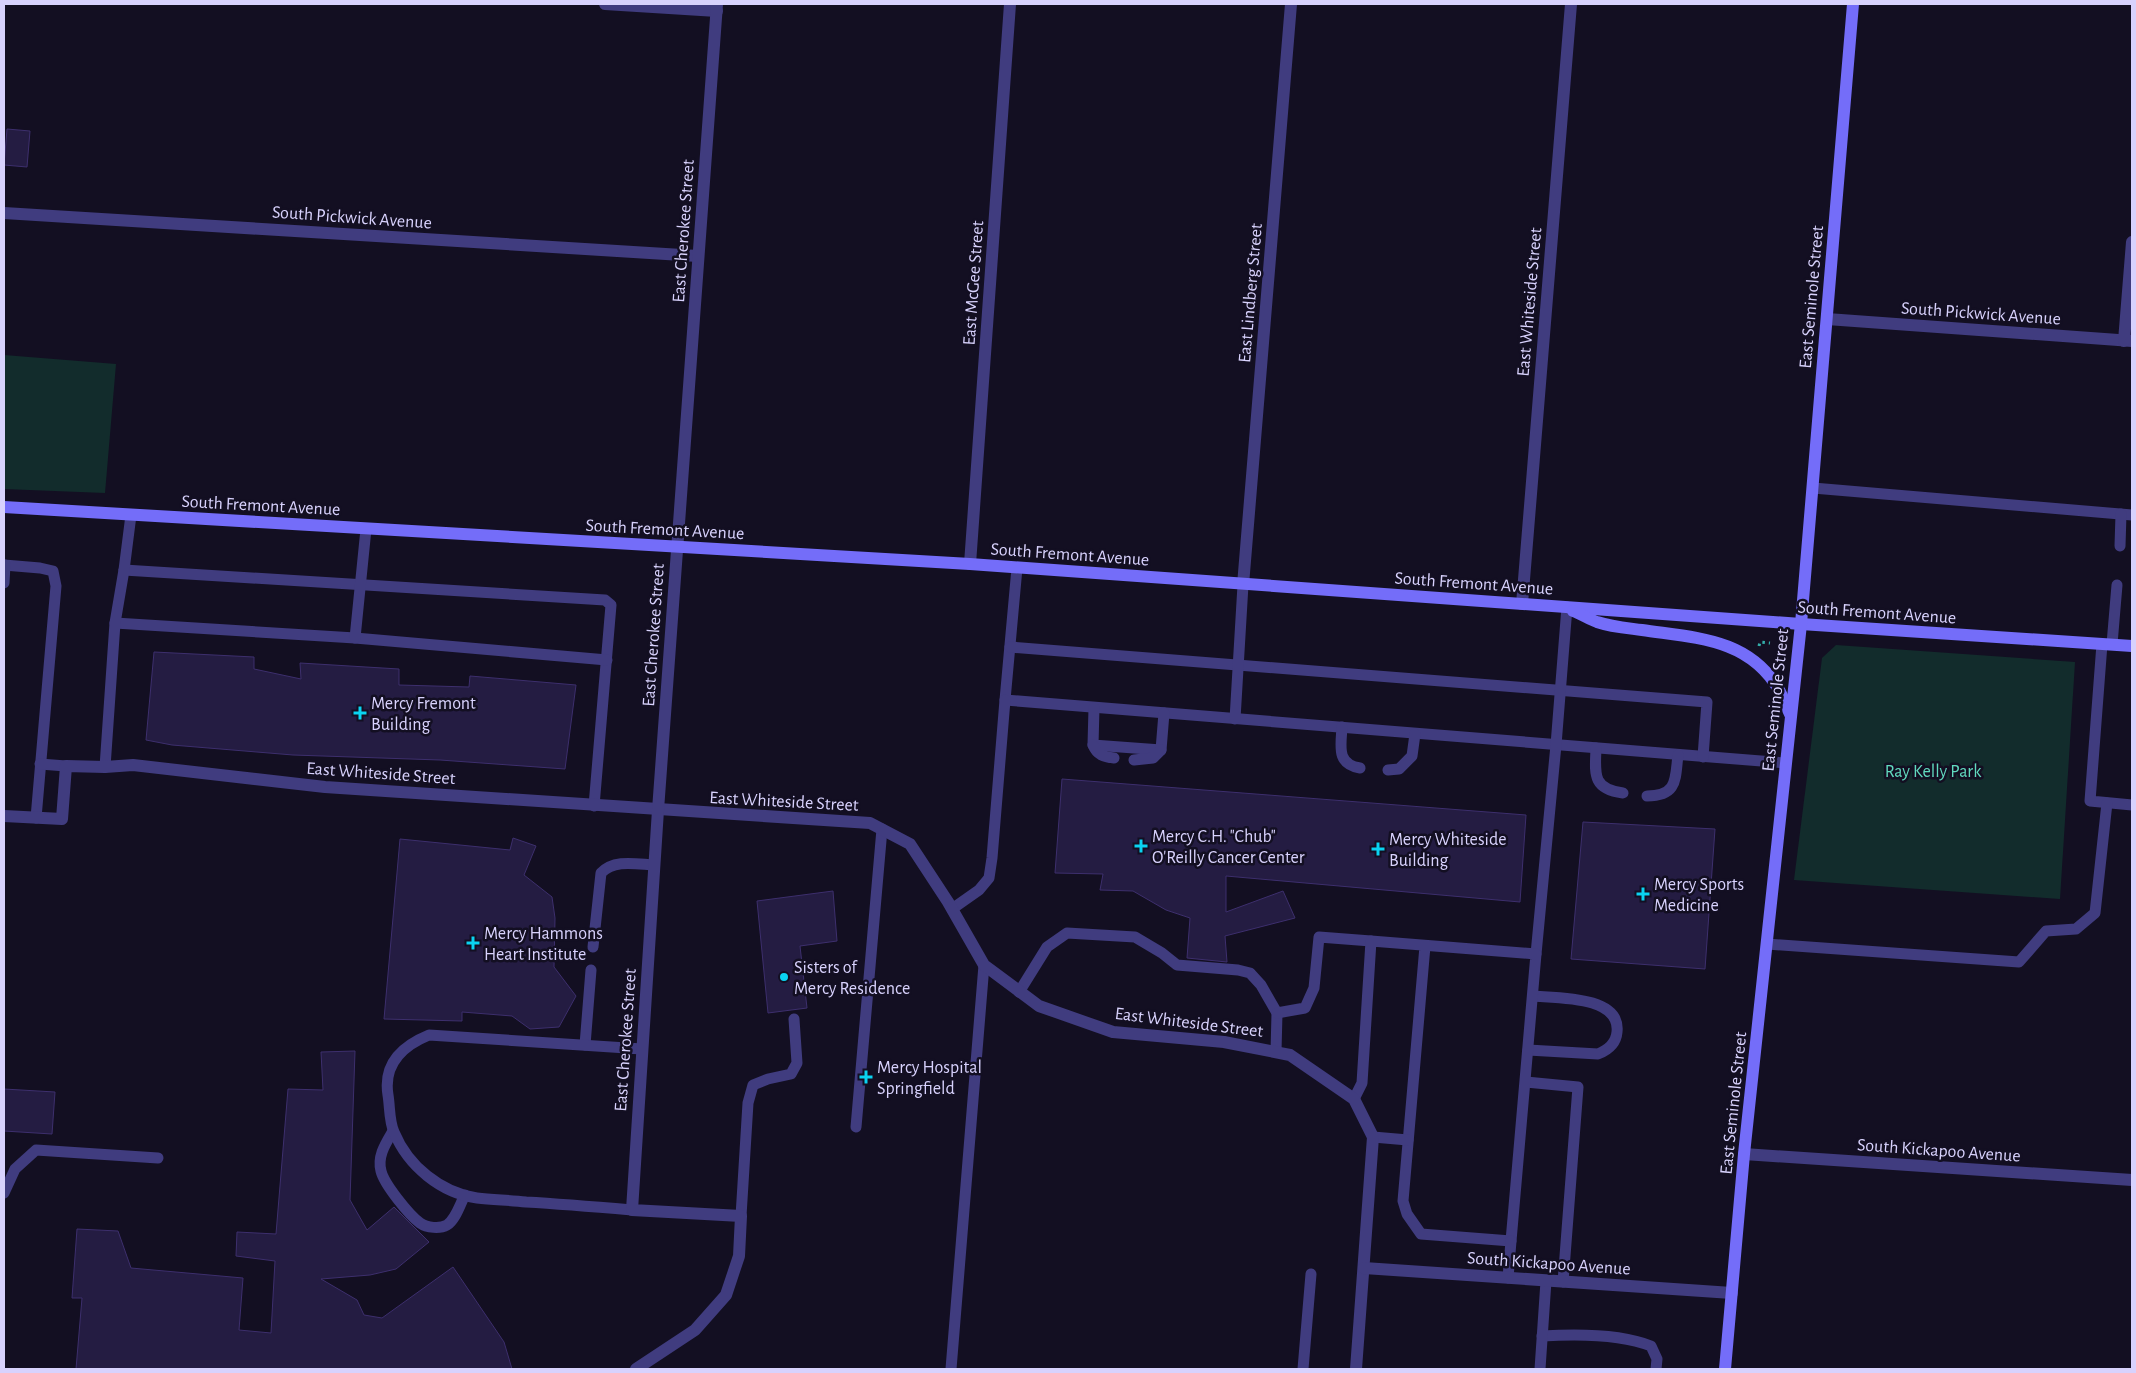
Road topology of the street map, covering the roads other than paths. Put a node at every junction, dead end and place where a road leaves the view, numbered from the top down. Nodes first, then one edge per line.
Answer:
1 (605, 4) edge
2 (1010, 4) edge
3 (1292, 4) edge
4 (1571, 4) edge
5 (1853, 4) edge
6 (717, 7) edge
7 (4, 213) edge
8 (2132, 242) edge
9 (698, 256) junction
10 (1827, 319) junction
11 (2128, 341) edge
12 (1813, 488) junction
13 (4, 507) edge
14 (2127, 514) edge
15 (131, 515) junction
16 (366, 529) junction
17 (2120, 546) dead end
18 (677, 548) junction
19 (970, 564) junction
20 (5, 565) edge
21 (1017, 568) junction
22 (124, 570) junction
23 (4, 584) edge
24 (360, 584) junction
25 (1243, 585) junction
26 (2117, 585) dead end
27 (1522, 604) junction
28 (1566, 607) junction
29 (115, 623) junction
30 (1800, 624) junction
31 (355, 638) junction
32 (2107, 644) junction
33 (2132, 646) edge
34 (1010, 647) junction
35 (607, 660) junction
36 (1240, 665) junction
37 (1560, 690) junction
38 (1005, 700) junction
39 (1094, 708) junction
40 (1164, 713) junction
41 (1790, 715) junction
42 (1235, 719) junction
43 (1342, 727) junction
44 (1415, 734) junction
45 (1556, 745) junction
46 (1093, 746) junction
47 (1596, 748) junction
48 (1161, 750) junction
49 (1678, 755) junction
50 (1703, 757) junction
51 (1114, 758) dead end
52 (1134, 760) dead end
53 (1785, 763) junction
54 (40, 764) junction
55 (66, 766) junction
56 (105, 767) junction
57 (1360, 768) dead end
58 (1388, 770) dead end
59 (1624, 793) dead end
60 (1647, 796) dead end
61 (2107, 803) junction
62 (2132, 805) edge
63 (594, 806) junction
64 (658, 810) junction
65 (4, 816) edge
66 (36, 818) junction
67 (882, 829) junction
68 (654, 865) junction
69 (952, 909) junction
70 (1371, 941) junction
71 (1767, 944) junction
72 (1424, 946) junction
73 (593, 947) dead end
74 (1536, 954) junction
75 (984, 965) junction
76 (591, 970) dead end
77 (1019, 992) junction
78 (1533, 996) junction
79 (1277, 1014) junction
80 (794, 1019) dead end
81 (585, 1045) junction
82 (642, 1049) junction
83 (1528, 1050) junction
84 (1276, 1052) junction
85 (1526, 1082) junction
86 (1354, 1099) junction
87 (856, 1127) dead end
88 (393, 1131) junction
89 (1373, 1137) junction
90 (1408, 1140) junction
91 (1744, 1154) junction
92 (158, 1158) dead end
93 (2132, 1180) edge
94 (4, 1193) edge
95 (465, 1195) junction
96 (632, 1210) junction
97 (741, 1216) junction
98 (1511, 1241) junction
99 (1364, 1268) junction
100 (1311, 1274) dead end
101 (1508, 1278) junction
102 (1546, 1281) junction
103 (1563, 1282) junction
104 (1732, 1293) junction
105 (1542, 1336) junction
106 (636, 1369) edge
107 (951, 1369) edge
108 (1303, 1369) edge
109 (1356, 1369) edge
110 (1540, 1369) edge
111 (1656, 1369) edge
112 (1725, 1369) edge

1 - 6 street
2 - 19 street, East McGee Street
3 - 25 street, East Lindberg Street
4 - 27 street, East Whiteside Street
5 - 10 main road, East Seminole Street
6 - 9 street, East Cherokee Street
7 - 9 street, South Pickwick Avenue
8 - 11 street
9 - 18 street, East Cherokee Street
10 - 11 street, South Pickwick Avenue
10 - 12 main road, East Seminole Street
12 - 14 lane
12 - 30 main road, East Seminole Street
13 - 15 main road, South Fremont Avenue
14 - 17 lane
15 - 16 main road, South Fremont Avenue
15 - 22 lane
16 - 18 main road, South Fremont Avenue
16 - 24 lane
18 - 19 main road, South Fremont Avenue
18 - 64 street, East Cherokee Street
19 - 21 main road, South Fremont Avenue
20 - 23 lane
20 - 54 lane
21 - 25 main road, South Fremont Avenue
21 - 34 lane
22 - 24 lane
22 - 29 lane
24 - 31 lane
24 - 35 lane
25 - 27 main road, South Fremont Avenue
25 - 36 lane
26 - 32 lane
27 - 28 main road, South Fremont Avenue
28 - 30 main road, South Fremont Avenue
28 - 37 lane
28 - 41 main road
29 - 31 lane
29 - 56 lane
30 - 32 main road, South Fremont Avenue
30 - 41 main road, East Seminole Street
31 - 35 lane
32 - 33 main road, South Fremont Avenue
32 - 61 lane
34 - 36 lane
34 - 38 lane
35 - 63 lane
36 - 37 lane
36 - 42 lane
37 - 45 lane
37 - 50 lane
38 - 39 lane
38 - 69 lane
39 - 40 lane
39 - 46 lane
40 - 42 lane
40 - 48 lane
41 - 53 main road, East Seminole Street
42 - 43 lane
43 - 44 lane
43 - 57 lane
44 - 45 lane
44 - 58 lane
45 - 47 lane
45 - 74 lane
46 - 48 lane
46 - 51 lane
47 - 49 lane
47 - 59 lane
48 - 52 lane
49 - 50 lane
49 - 60 lane
50 - 53 lane
53 - 71 main road, East Seminole Street
54 - 55 lane
54 - 66 lane
55 - 56 street, East Whiteside Street
55 - 66 street
56 - 63 street, East Whiteside Street
61 - 62 lane
61 - 71 lane
63 - 64 street, East Whiteside Street
64 - 67 street, East Whiteside Street
64 - 68 street, East Cherokee Street
65 - 66 street
67 - 69 street, East Whiteside Street
67 - 87 lane
68 - 73 lane
68 - 82 street, East Cherokee Street
69 - 75 street, East Whiteside Street
70 - 72 lane
70 - 79 lane
70 - 86 lane
71 - 91 main road, East Seminole Street
72 - 74 lane
72 - 90 lane
74 - 78 lane
75 - 77 street, East Whiteside Street
75 - 107 lane
76 - 81 lane
77 - 79 lane
77 - 84 street, East Whiteside Street
78 - 83 lane
78 - 83 lane
79 - 84 lane
80 - 97 lane
81 - 82 lane
81 - 88 lane
82 - 96 street, East Cherokee Street
83 - 85 lane
84 - 86 street, East Whiteside Street
85 - 98 lane
85 - 103 lane
86 - 89 street, East Whiteside Street
88 - 95 lane
88 - 95 lane
89 - 90 lane
89 - 99 street
90 - 98 lane
91 - 93 street, South Kickapoo Avenue
91 - 104 main road, East Seminole Street
92 - 94 lane
95 - 96 lane
96 - 97 street
97 - 106 street
98 - 101 lane
99 - 101 street, South Kickapoo Avenue
99 - 109 street
100 - 108 lane
101 - 102 street, South Kickapoo Avenue
102 - 103 street, South Kickapoo Avenue
102 - 105 lane
103 - 104 street, South Kickapoo Avenue
104 - 112 main road, East Seminole Street
105 - 110 lane
105 - 111 lane

